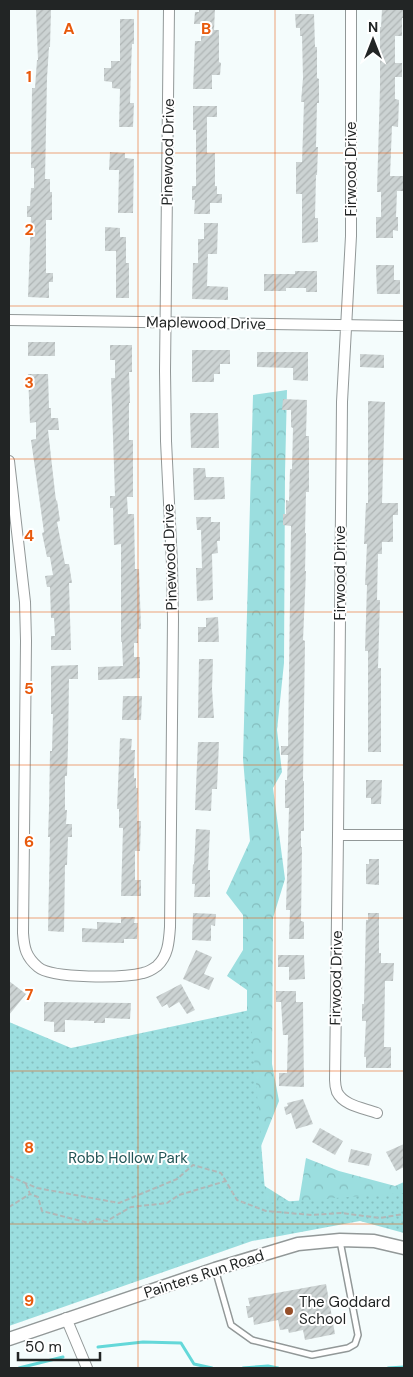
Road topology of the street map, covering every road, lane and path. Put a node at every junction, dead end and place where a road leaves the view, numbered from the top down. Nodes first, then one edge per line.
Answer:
1 (170, 9) edge
2 (351, 9) edge
3 (9, 320) edge
4 (166, 323) junction
5 (347, 325) junction
6 (404, 326) edge
7 (9, 460) edge
8 (338, 835) junction
9 (404, 836) edge
10 (377, 1113) dead end
11 (9, 1176) edge
12 (226, 1181) junction
13 (26, 1184) junction
14 (30, 1194) junction
15 (9, 1207) edge
16 (404, 1214) edge
17 (340, 1240) junction
18 (404, 1248) edge
19 (215, 1269) junction
20 (66, 1318) junction
21 (9, 1339) edge
22 (87, 1368) edge

1 - 4 street, Pinewood Drive
2 - 5 street, Firwood Drive
3 - 4 street, Maplewood Drive
4 - 5 street, Maplewood Drive
4 - 7 street, Pinewood Drive
5 - 6 street, Maplewood Drive
5 - 8 street, Firwood Drive
8 - 9 street
8 - 10 street, Firwood Drive
11 - 13 path
12 - 13 path
12 - 14 path
12 - 16 path
13 - 14 path
14 - 15 path
17 - 18 street, Painters Run Road
17 - 19 street, Painters Run Road
17 - 19 lane
19 - 20 street, Painters Run Road
20 - 21 street, Painters Run Road
20 - 22 street

